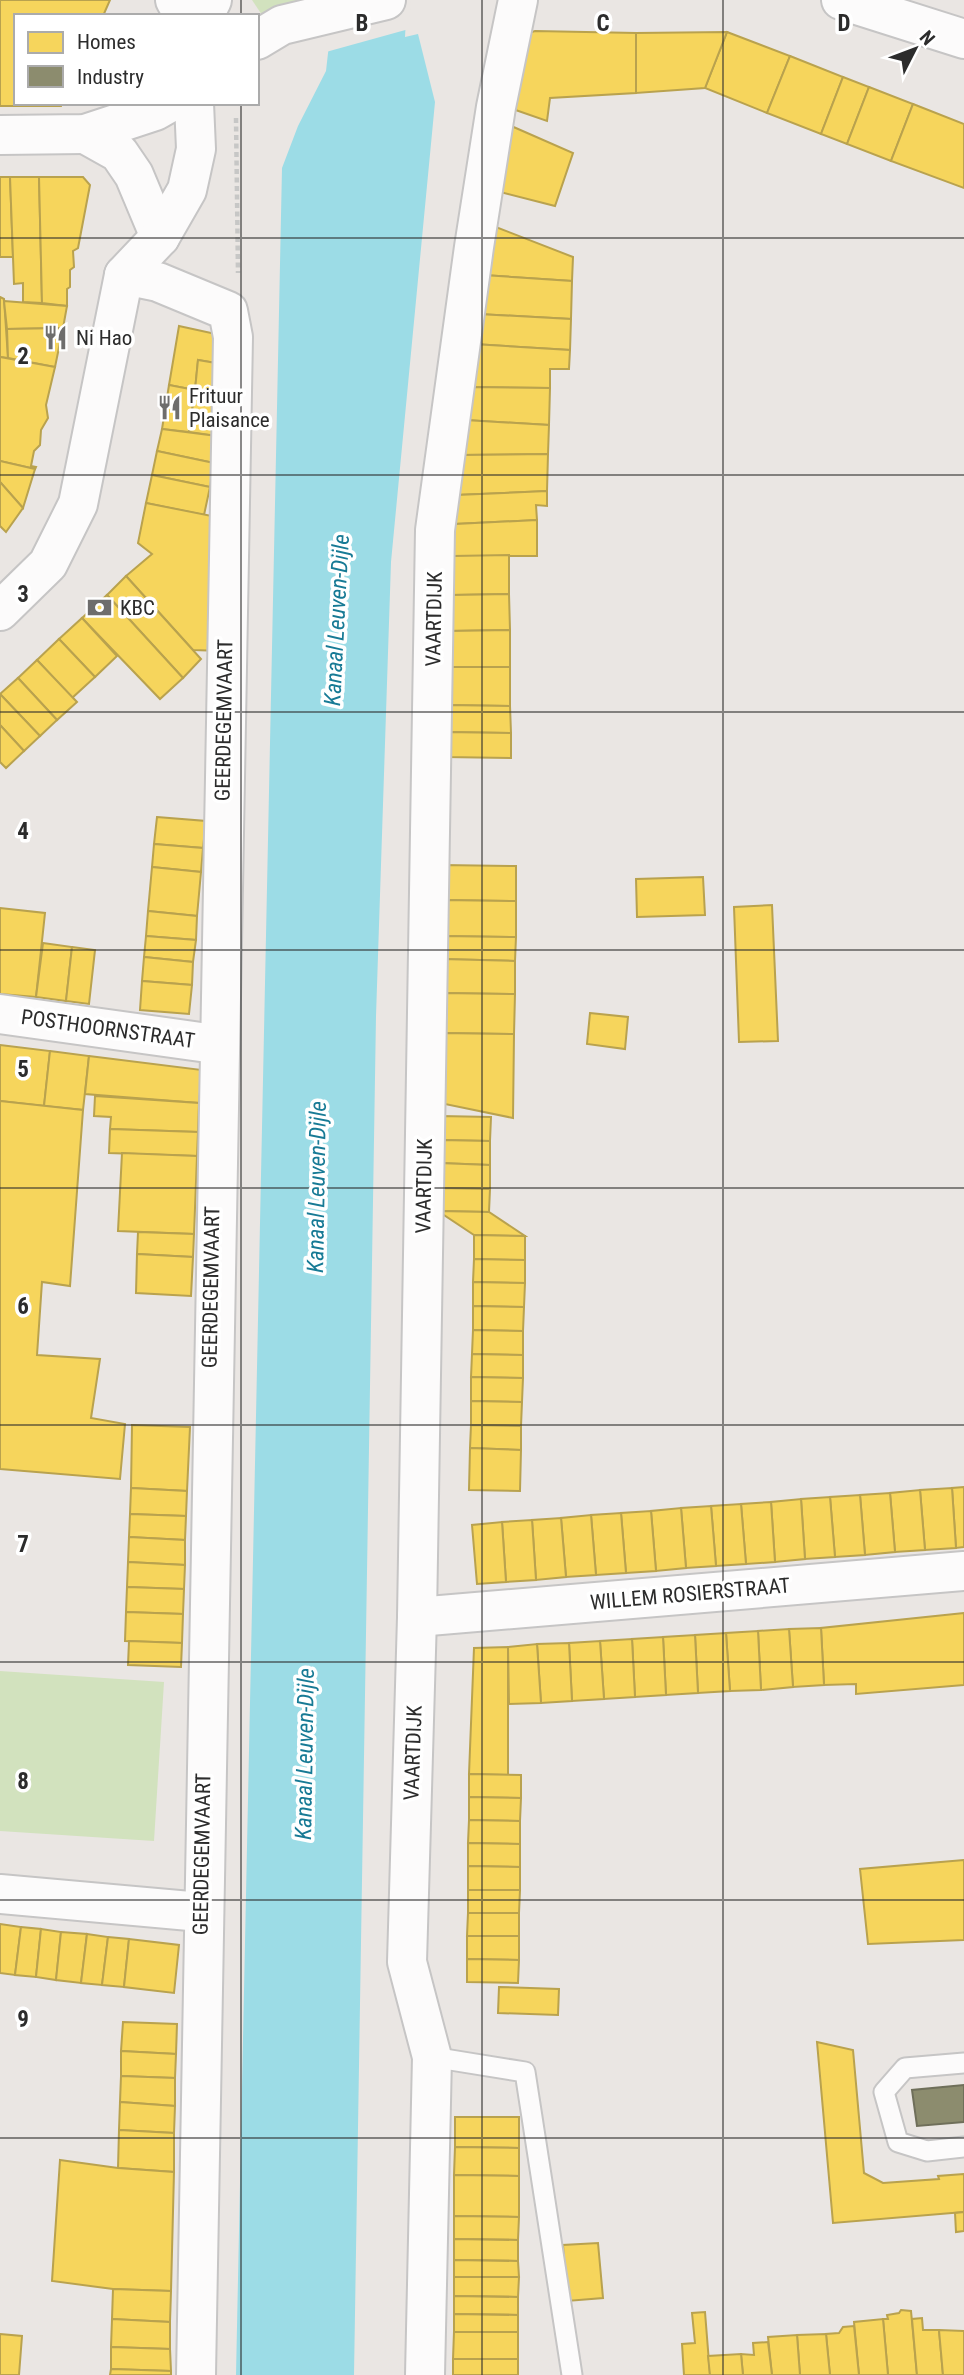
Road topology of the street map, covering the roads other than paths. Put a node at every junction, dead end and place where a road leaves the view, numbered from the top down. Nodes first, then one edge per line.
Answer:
1 (386, 0) edge
2 (518, 0) edge
3 (841, 0) edge
4 (259, 39) edge
5 (964, 39) edge
6 (166, 105) edge
7 (194, 105) edge
8 (85, 134) junction
9 (0, 135) edge
10 (160, 237) junction
11 (124, 275) junction
12 (0, 611) edge
13 (0, 1014) edge
14 (215, 1044) junction
15 (964, 1571) edge
16 (416, 1617) junction
17 (0, 1894) edge
18 (201, 1912) junction
19 (432, 2057) junction
20 (964, 2063) edge
21 (964, 2147) edge
22 (196, 2375) edge
23 (425, 2375) edge
24 (572, 2375) edge

1 - 4 street
2 - 16 street, VAARTDIJK
3 - 5 street
6 - 8 street
7 - 10 street
8 - 9 street
8 - 10 street
10 - 11 street
11 - 12 street
11 - 14 street, GEERDEGEMVAART
13 - 14 street, POSTHOORNSTRAAT
14 - 18 street, GEERDEGEMVAART
15 - 16 street, WILLEM ROSIERSTRAAT
16 - 19 street, VAARTDIJK
17 - 18 street
18 - 22 street, GEERDEGEMVAART
19 - 23 street, VAARTDIJK
19 - 24 lane
20 - 21 lane

